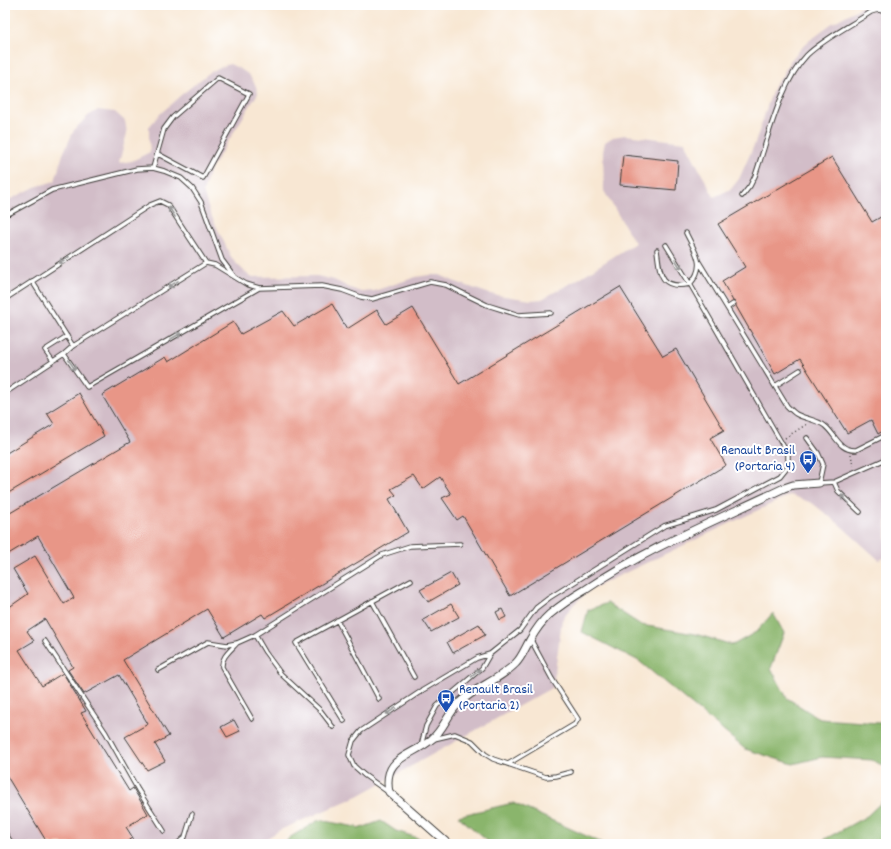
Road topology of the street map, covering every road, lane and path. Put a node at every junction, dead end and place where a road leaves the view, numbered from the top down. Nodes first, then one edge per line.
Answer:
1 (886, 14) edge
2 (158, 154) junction
3 (153, 168) junction
4 (742, 196) dead end
5 (5, 214) edge
6 (686, 233) dead end
7 (666, 245) dead end
8 (657, 250) dead end
9 (700, 262) junction
10 (206, 263) junction
11 (236, 278) junction
12 (32, 281) junction
13 (690, 284) junction
14 (259, 288) junction
15 (5, 299) edge
16 (733, 304) dead end
17 (727, 308) junction
18 (551, 313) dead end
19 (67, 336) junction
20 (73, 346) junction
21 (64, 354) junction
22 (53, 361) junction
23 (800, 370) dead end
24 (775, 386) junction
25 (5, 393) edge
26 (811, 420) junction
27 (886, 435) edge
28 (807, 438) dead end
29 (780, 440) junction
30 (850, 451) junction
31 (886, 459) edge
32 (855, 473) junction
33 (834, 482) junction
34 (819, 483) junction
35 (860, 512) dead end
36 (460, 544) dead end
37 (411, 580) dead end
38 (372, 601) junction
39 (337, 620) junction
40 (255, 635) junction
41 (45, 640) dead end
42 (530, 640) junction
43 (237, 643) junction
44 (490, 654) junction
45 (158, 670) dead end
46 (414, 677) dead end
47 (379, 698) dead end
48 (252, 720) dead end
49 (344, 721) dead end
50 (333, 727) dead end
51 (431, 740) junction
52 (421, 746) junction
53 (508, 764) junction
54 (570, 772) dead end
55 (389, 792) junction
56 (192, 814) dead end
57 (164, 831) dead end
58 (5, 832) edge
59 (12, 844) edge
60 (177, 844) edge
61 (448, 844) edge

1 - 4 lane
2 - 2 lane
2 - 3 lane
3 - 5 lane
3 - 11 lane
6 - 9 lane
7 -> 13 lane
8 - 13 lane
9 - 13 lane
9 - 17 lane
10 - 11 lane
10 -> 12 lane
10 -> 20 lane
11 - 14 lane
12 - 15 lane
12 - 19 lane
13 - 29 lane
14 - 18 lane
21 -> 14 lane
16 - 17 lane
17 - 24 lane
19 - 20 lane
19 - 22 lane
20 - 21 lane
21 - 22 lane
22 - 25 lane
23 - 24 lane
24 - 26 lane
26 - 29 path
26 - 30 lane
27 - 30 lane
28 - 34 lane
29 - 44 lane
30 - 32 path
31 - 32 lane
32 - 33 lane
33 - 34 lane
35 -> 33 lane
34 - 42 street
36 - 40 lane
37 - 38 lane
38 - 39 lane
38 - 46 lane
39 - 47 lane
39 - 49 lane
40 - 43 lane
40 - 50 lane
41 - 57 lane
42 - 51 street
42 - 53 lane
43 - 45 lane
43 - 48 lane
52 -> 44 lane
44 -> 55 lane
51 - 52 street
51 - 53 lane
52 - 55 street
53 - 54 lane
55 - 61 street
56 - 60 lane
58 - 59 lane

